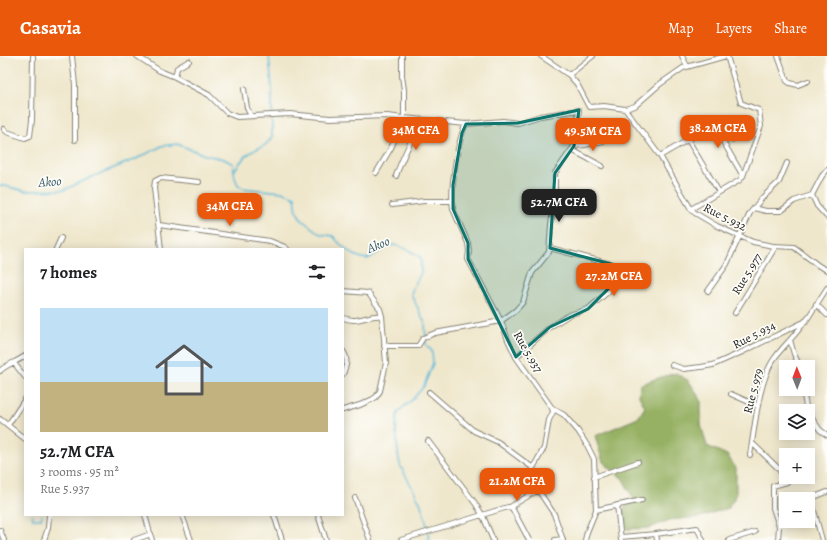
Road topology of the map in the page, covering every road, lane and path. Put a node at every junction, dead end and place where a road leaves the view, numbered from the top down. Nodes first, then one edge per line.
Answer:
1 (33, 56) edge
2 (72, 56) edge
3 (137, 56) edge
4 (402, 56) edge
5 (541, 56) edge
6 (593, 56) edge
7 (682, 56) edge
8 (726, 56) edge
9 (778, 56) edge
10 (189, 60) dead end
11 (687, 66) junction
12 (569, 75) junction
13 (175, 77) junction
14 (808, 81) dead end
15 (244, 89) dead end
16 (625, 110) junction
17 (251, 116) junction
18 (404, 118) junction
19 (420, 120) junction
20 (466, 124) junction
21 (4, 129) dead end
22 (75, 140) dead end
23 (608, 140) dead end
24 (688, 140) junction
25 (573, 148) junction
26 (660, 156) junction
27 (787, 163) dead end
28 (602, 166) dead end
29 (826, 172) edge
30 (376, 173) dead end
31 (396, 176) dead end
32 (743, 176) junction
33 (199, 182) dead end
34 (719, 192) junction
35 (812, 194) junction
36 (452, 201) junction
37 (392, 205) dead end
38 (754, 208) junction
39 (691, 209) junction
40 (827, 217) edge
41 (159, 225) junction
42 (740, 236) junction
43 (61, 238) dead end
44 (776, 246) junction
45 (56, 248) edge
46 (161, 248) edge
47 (286, 248) edge
48 (550, 248) junction
49 (827, 270) edge
50 (827, 288) edge
51 (344, 291) edge
52 (708, 291) dead end
53 (816, 304) junction
54 (735, 313) dead end
55 (827, 315) edge
56 (382, 316) junction
57 (344, 318) edge
58 (501, 321) junction
59 (806, 321) junction
60 (790, 340) junction
61 (384, 346) junction
62 (344, 353) edge
63 (24, 357) edge
64 (516, 357) junction
65 (797, 360) edge
66 (14, 363) junction
67 (672, 364) dead end
68 (0, 371) edge
69 (344, 371) edge
70 (24, 376) edge
71 (429, 392) dead end
72 (731, 394) dead end
73 (24, 401) edge
74 (758, 406) junction
75 (552, 408) junction
76 (344, 410) edge
77 (0, 419) edge
78 (815, 422) edge
79 (8, 425) junction
80 (827, 435) edge
81 (24, 438) edge
82 (428, 441) dead end
83 (752, 443) junction
84 (750, 455) dead end
85 (638, 462) dead end
86 (533, 468) junction
87 (594, 477) junction
88 (538, 490) junction
89 (827, 492) edge
90 (355, 498) dead end
91 (642, 500) dead end
92 (617, 505) junction
93 (510, 507) junction
94 (596, 510) junction
95 (49, 516) edge
96 (145, 516) edge
97 (182, 516) edge
98 (274, 516) edge
99 (318, 516) edge
100 (483, 516) junction
101 (0, 530) edge
102 (755, 532) dead end
103 (151, 534) junction
104 (656, 534) junction
105 (621, 538) edge
106 (562, 539) edge
107 (4, 540) edge
108 (44, 540) edge
109 (134, 540) edge
110 (152, 540) edge
111 (190, 540) edge
112 (282, 540) edge
113 (326, 540) edge
114 (370, 540) edge
115 (402, 540) edge
116 (493, 540) edge
117 (529, 540) edge
118 (555, 540) edge
119 (585, 540) edge
120 (657, 540) edge
121 (703, 540) edge
122 (729, 540) edge
123 (778, 540) edge
124 (822, 540) edge

1 - 21 street
2 - 22 street
3 - 13 street, Rue 5.937
4 - 18 street
5 - 12 street
6 - 12 street
7 - 11 street
8 - 11 street
8 - 32 street
9 - 14 street
10 - 13 street
11 - 16 street
12 - 16 street
13 - 17 street, Rue 5.937
15 - 17 street
16 - 26 street, Rue 5.932
17 - 18 street, Rue 5.937
18 - 19 street, Rue 5.937
18 - 30 street
19 - 20 street, Rue 5.937
19 - 31 street
20 - 25 street, Rue 5.937
20 - 36 street
23 - 25 street
24 - 26 street
24 - 32 street
24 - 34 street
25 - 28 street
25 - 48 street, Rue 5.937
26 - 39 street, Rue 5.932
27 - 38 street
29 - 35 street
32 - 34 street
33 - 41 street
34 - 39 street
35 - 38 street
35 - 40 street
36 - 37 street
36 - 58 street
38 - 42 street
39 - 42 street, Rue 5.932
41 - 46 street
41 - 47 street
42 - 44 street, Rue 5.932
42 - 52 street
43 - 45 street
44 - 49 street, Rue 5.932
44 - 54 street, Rue 5.977
48 - 58 street, Rue 5.937
48 - 64 street
50 - 53 street
51 - 56 street
53 - 55 street
53 - 59 street
56 - 57 street
56 - 61 street
58 - 61 street
58 - 64 street, Rue 5.937
59 - 60 street, Rue 5.979
59 - 67 street, Rue 5.934
60 - 65 street
60 - 74 street, Rue 5.979
61 - 76 street
62 - 69 street
63 - 66 street
64 - 75 street, Rue 5.937
66 - 68 street
66 - 70 street
71 - 86 street
72 - 74 street
73 - 79 street
74 - 83 street, Rue 5.979
75 - 86 street
75 - 87 street, Rue 5.937
77 - 79 street
78 - 80 street
79 - 81 street
82 - 100 street
83 - 84 street, Rue 5.979
83 - 123 street
85 - 87 street
86 - 88 street
87 - 94 street, Rue 5.937
88 - 93 street
88 - 106 street
89 - 124 street
90 - 114 street
91 - 92 street
92 - 94 street
92 - 105 street
93 - 100 street
93 - 117 street
94 - 119 street
95 - 108 street
96 - 103 street
97 - 111 street
98 - 112 street
99 - 113 street
100 - 115 street
100 - 116 street
101 - 107 street
102 - 122 street
103 - 109 street
103 - 110 street
104 - 105 street
104 - 120 street
104 - 121 street
106 - 118 street

